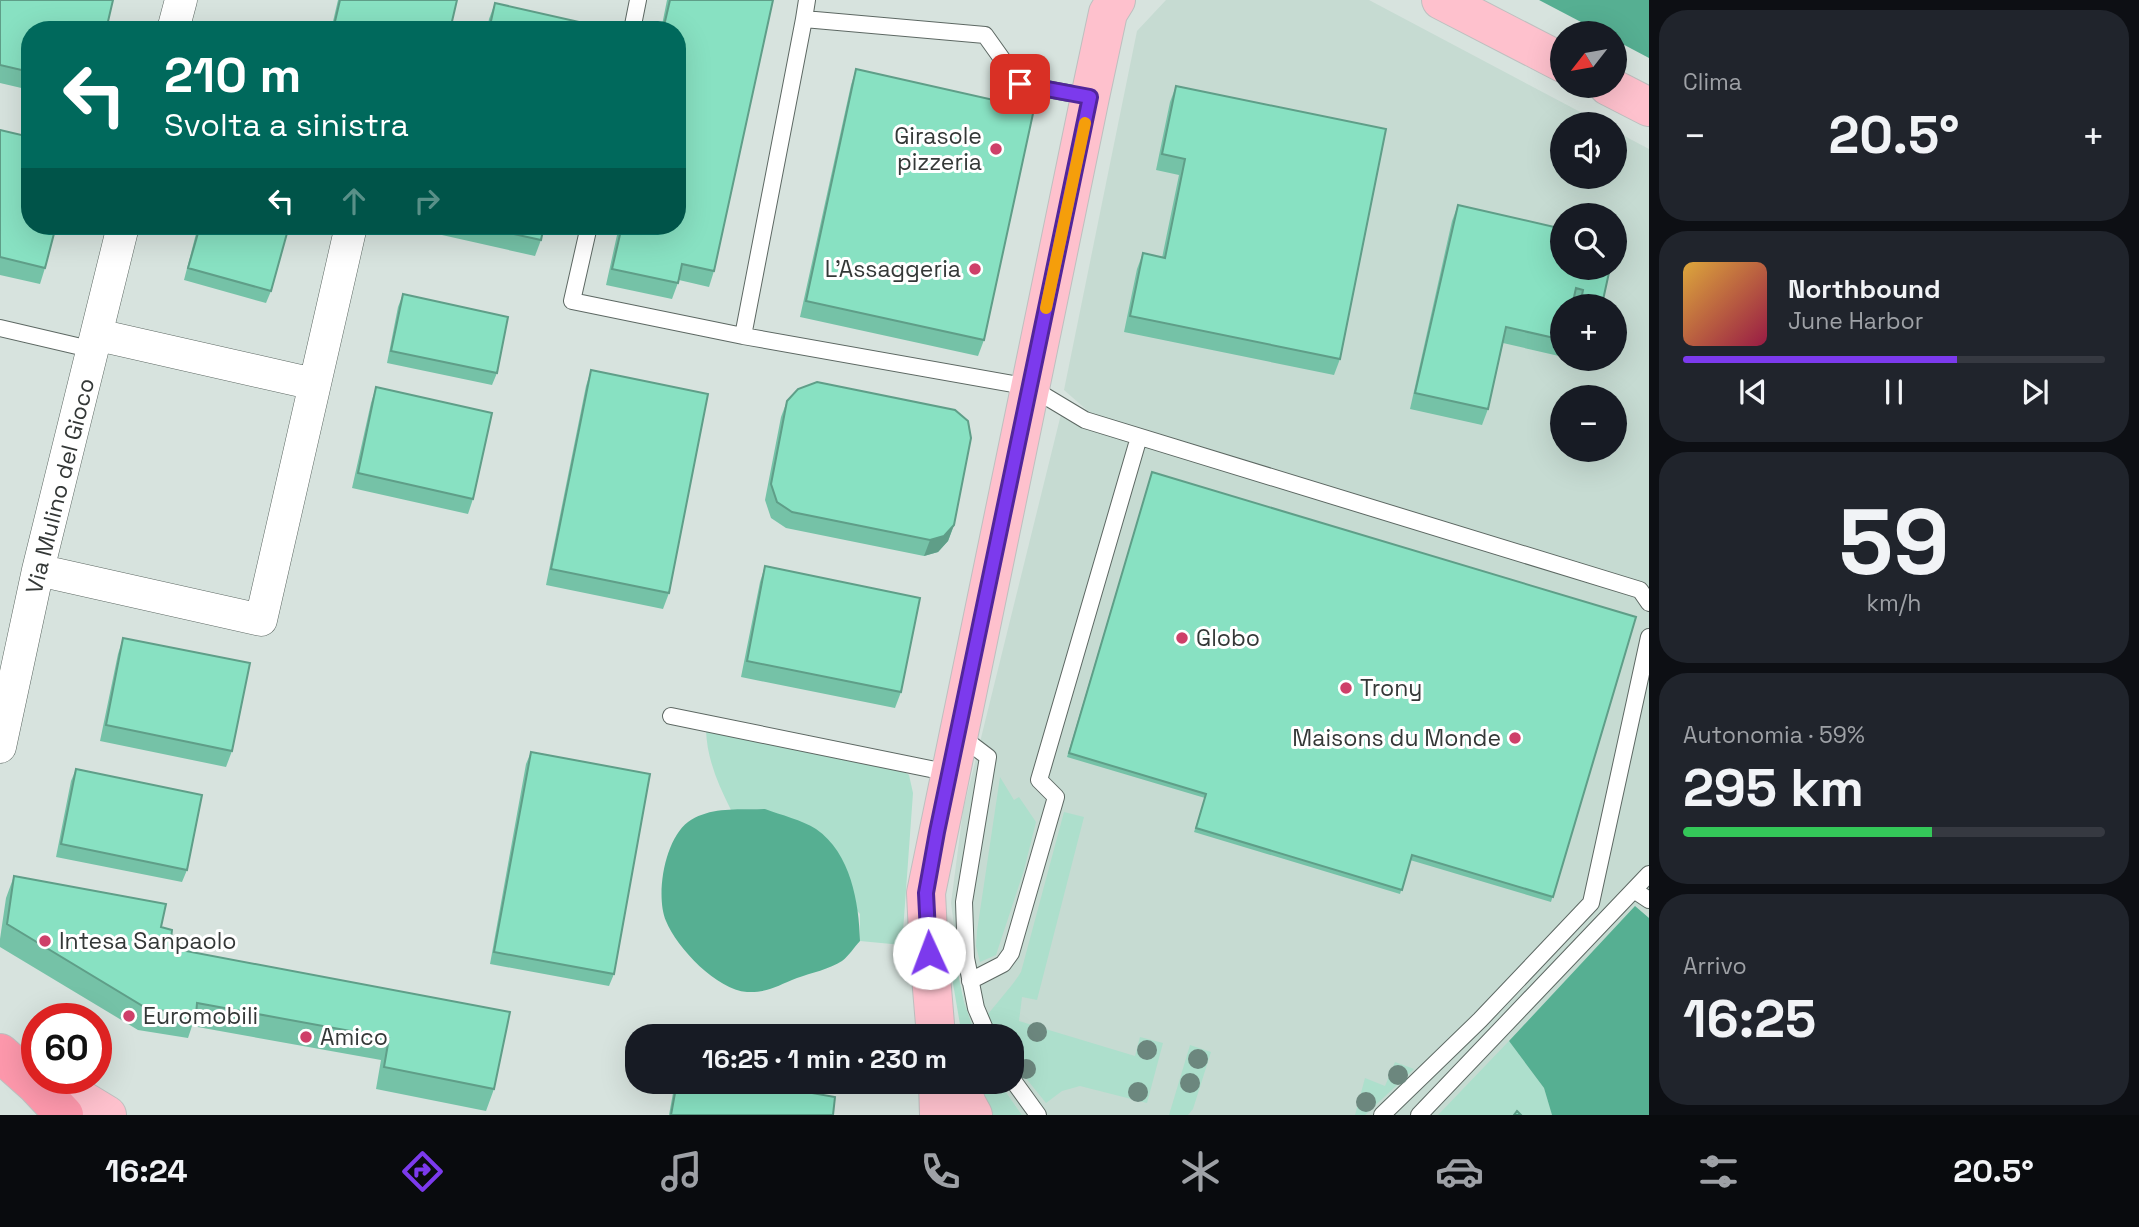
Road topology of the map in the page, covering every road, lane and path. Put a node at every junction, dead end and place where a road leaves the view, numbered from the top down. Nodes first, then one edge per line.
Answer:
1 (181, 0) edge
2 (638, 0) edge
3 (807, 0) edge
4 (1116, 0) edge
5 (1441, 0) edge
6 (804, 19) junction
7 (175, 21) edge
8 (634, 21) edge
9 (1550, 55) edge
10 (1628, 96) edge
11 (1090, 97) junction
12 (1649, 107) edge
13 (121, 235) edge
14 (349, 235) edge
15 (587, 235) edge
16 (0, 328) edge
17 (743, 336) junction
18 (96, 342) junction
19 (314, 384) junction
20 (1030, 387) junction
21 (1139, 437) junction
22 (38, 570) junction
23 (1649, 603) edge
24 (1649, 637) edge
25 (671, 716) dead end
26 (959, 735) junction
27 (0, 747) edge
28 (950, 773) junction
29 (1649, 874) edge
30 (1634, 890) junction
31 (1649, 900) edge
32 (971, 981) junction
33 (938, 1024) edge
34 (983, 1024) edge
35 (0, 1051) edge
36 (21, 1069) edge
37 (45, 1094) edge
38 (63, 1094) edge
39 (938, 1094) edge
40 (963, 1094) edge
41 (1023, 1094) edge
42 (64, 1115) edge
43 (107, 1115) edge
44 (939, 1115) edge
45 (973, 1115) edge
46 (1038, 1115) edge
47 (1382, 1115) edge
48 (1419, 1115) edge

1 - 7 street
2 - 8 lane
3 - 6 lane
4 - 11 main road
5 - 9 main road
6 - 11 lane
6 - 17 lane
10 - 12 main road
11 - 20 main road
13 - 18 street, Via Mulino del Gioco
14 - 19 street
15 - 17 lane
16 - 18 lane
17 - 20 lane
18 - 19 street
18 - 22 street, Via Mulino del Gioco
19 - 22 street
20 - 21 lane
20 - 26 main road
21 - 23 lane
21 - 32 lane
22 - 27 street, Via Mulino del Gioco
24 - 47 lane
25 - 28 lane
26 - 28 main road
26 - 32 lane
28 - 33 main road
29 - 30 lane
30 - 31 lane
30 - 48 lane
32 - 34 lane
35 - 36 highway
37 - 42 highway
38 - 43 main road
39 - 44 main road
40 - 45 main road
41 - 46 lane

